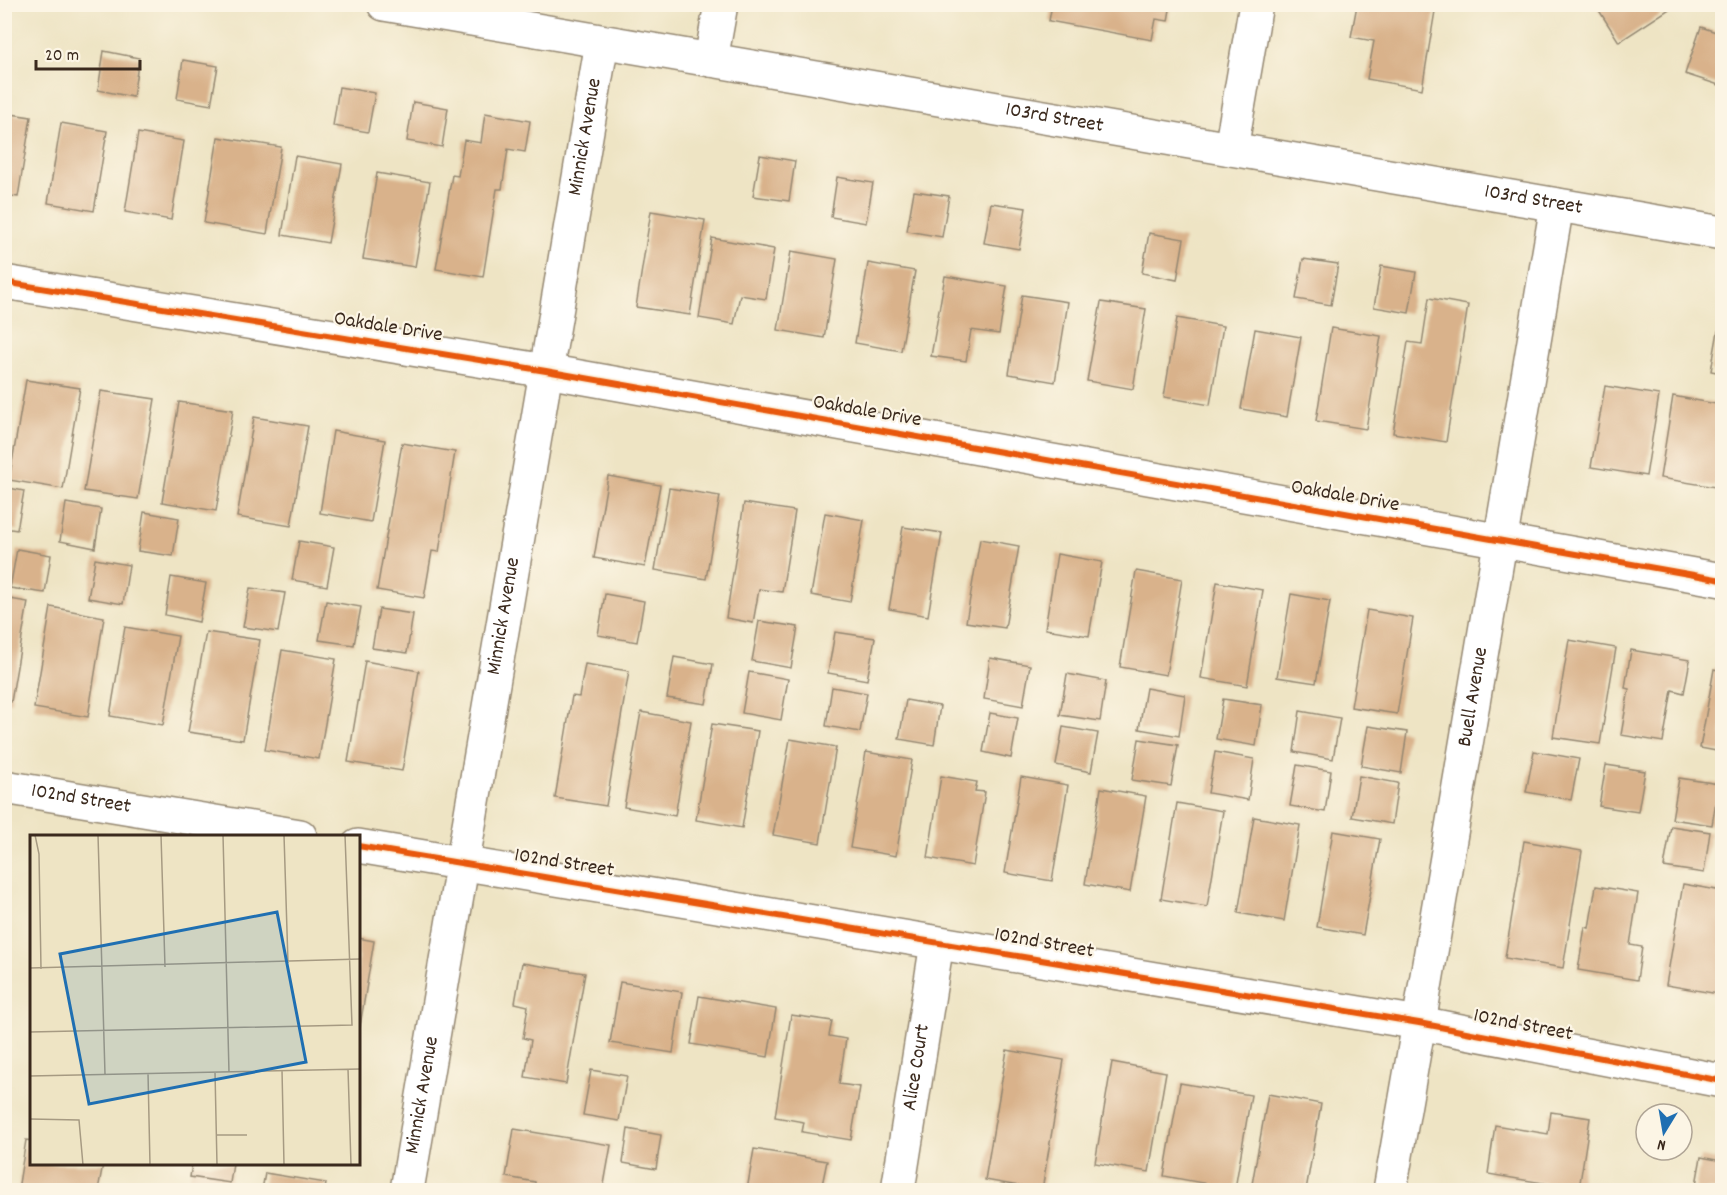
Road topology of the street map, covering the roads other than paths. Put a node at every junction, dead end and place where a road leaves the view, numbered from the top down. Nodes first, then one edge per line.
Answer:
1 (384, 4) edge
2 (721, 4) edge
3 (1256, 4) edge
4 (603, 42) junction
5 (711, 60) junction
6 (1231, 149) junction
7 (1557, 205) junction
8 (1722, 233) edge
9 (4, 282) edge
10 (546, 371) junction
11 (1501, 541) junction
12 (1722, 580) edge
13 (4, 787) edge
14 (288, 835) edge
15 (360, 846) edge
16 (462, 864) junction
17 (937, 943) junction
18 (1419, 1023) junction
19 (1722, 1081) edge
20 (407, 1191) edge
21 (898, 1191) edge
22 (1390, 1191) edge

1 - 4 street, 103rd Street
2 - 5 street
3 - 6 street
4 - 5 street, 103rd Street
4 - 10 street, Minnick Avenue
5 - 6 street, 103rd Street
6 - 7 street, 103rd Street
7 - 8 street, 103rd Street
7 - 11 street, Buell Avenue
9 - 10 street, Oakdale Drive
10 - 11 street, Oakdale Drive
10 - 16 street, Minnick Avenue
11 - 12 street, Oakdale Drive
11 - 18 street, Buell Avenue
13 - 14 street, 102nd Street
15 - 16 street, 102nd Street
16 - 17 street, 102nd Street
16 - 20 street, Minnick Avenue
17 - 18 street, 102nd Street
17 - 21 street, Alice Court
18 - 19 street, 102nd Street
18 - 22 street, Buell Avenue

